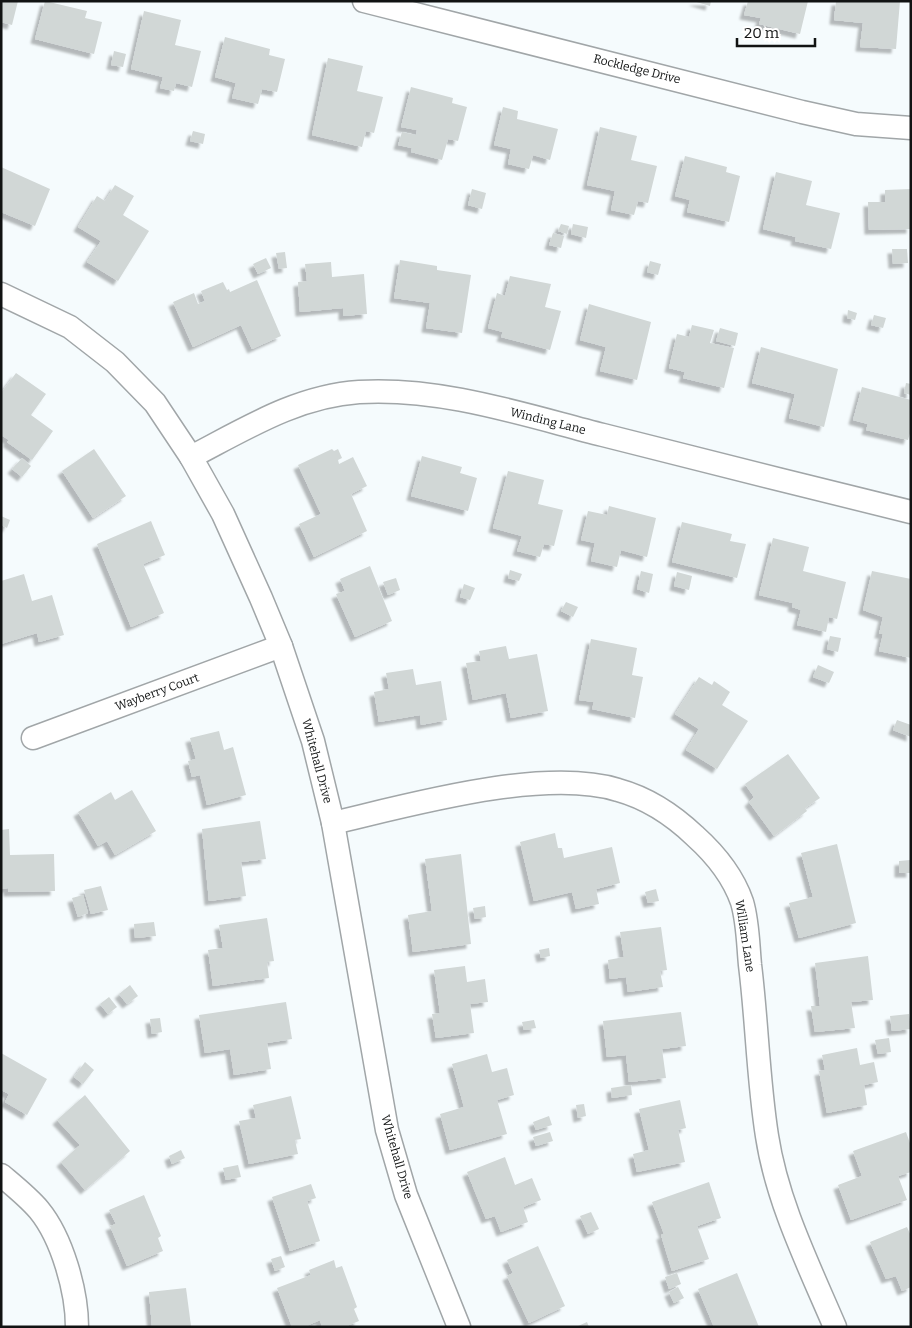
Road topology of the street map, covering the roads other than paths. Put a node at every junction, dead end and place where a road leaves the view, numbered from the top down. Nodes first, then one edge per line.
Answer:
1 (364, 1) edge
2 (911, 128) edge
3 (1, 294) edge
4 (191, 457) junction
5 (911, 512) edge
6 (282, 646) junction
7 (33, 738) dead end
8 (333, 823) junction
9 (1, 1175) edge
10 (77, 1327) edge
11 (459, 1327) edge
12 (835, 1327) edge

1 - 2 street, Rockledge Drive
3 - 4 street, Whitehall Drive
4 - 5 street, Winding Lane
4 - 6 street, Whitehall Drive
6 - 7 street, Wayberry Court
6 - 8 street, Whitehall Drive
8 - 11 street, Whitehall Drive
8 - 12 street, William Lane
9 - 10 street

